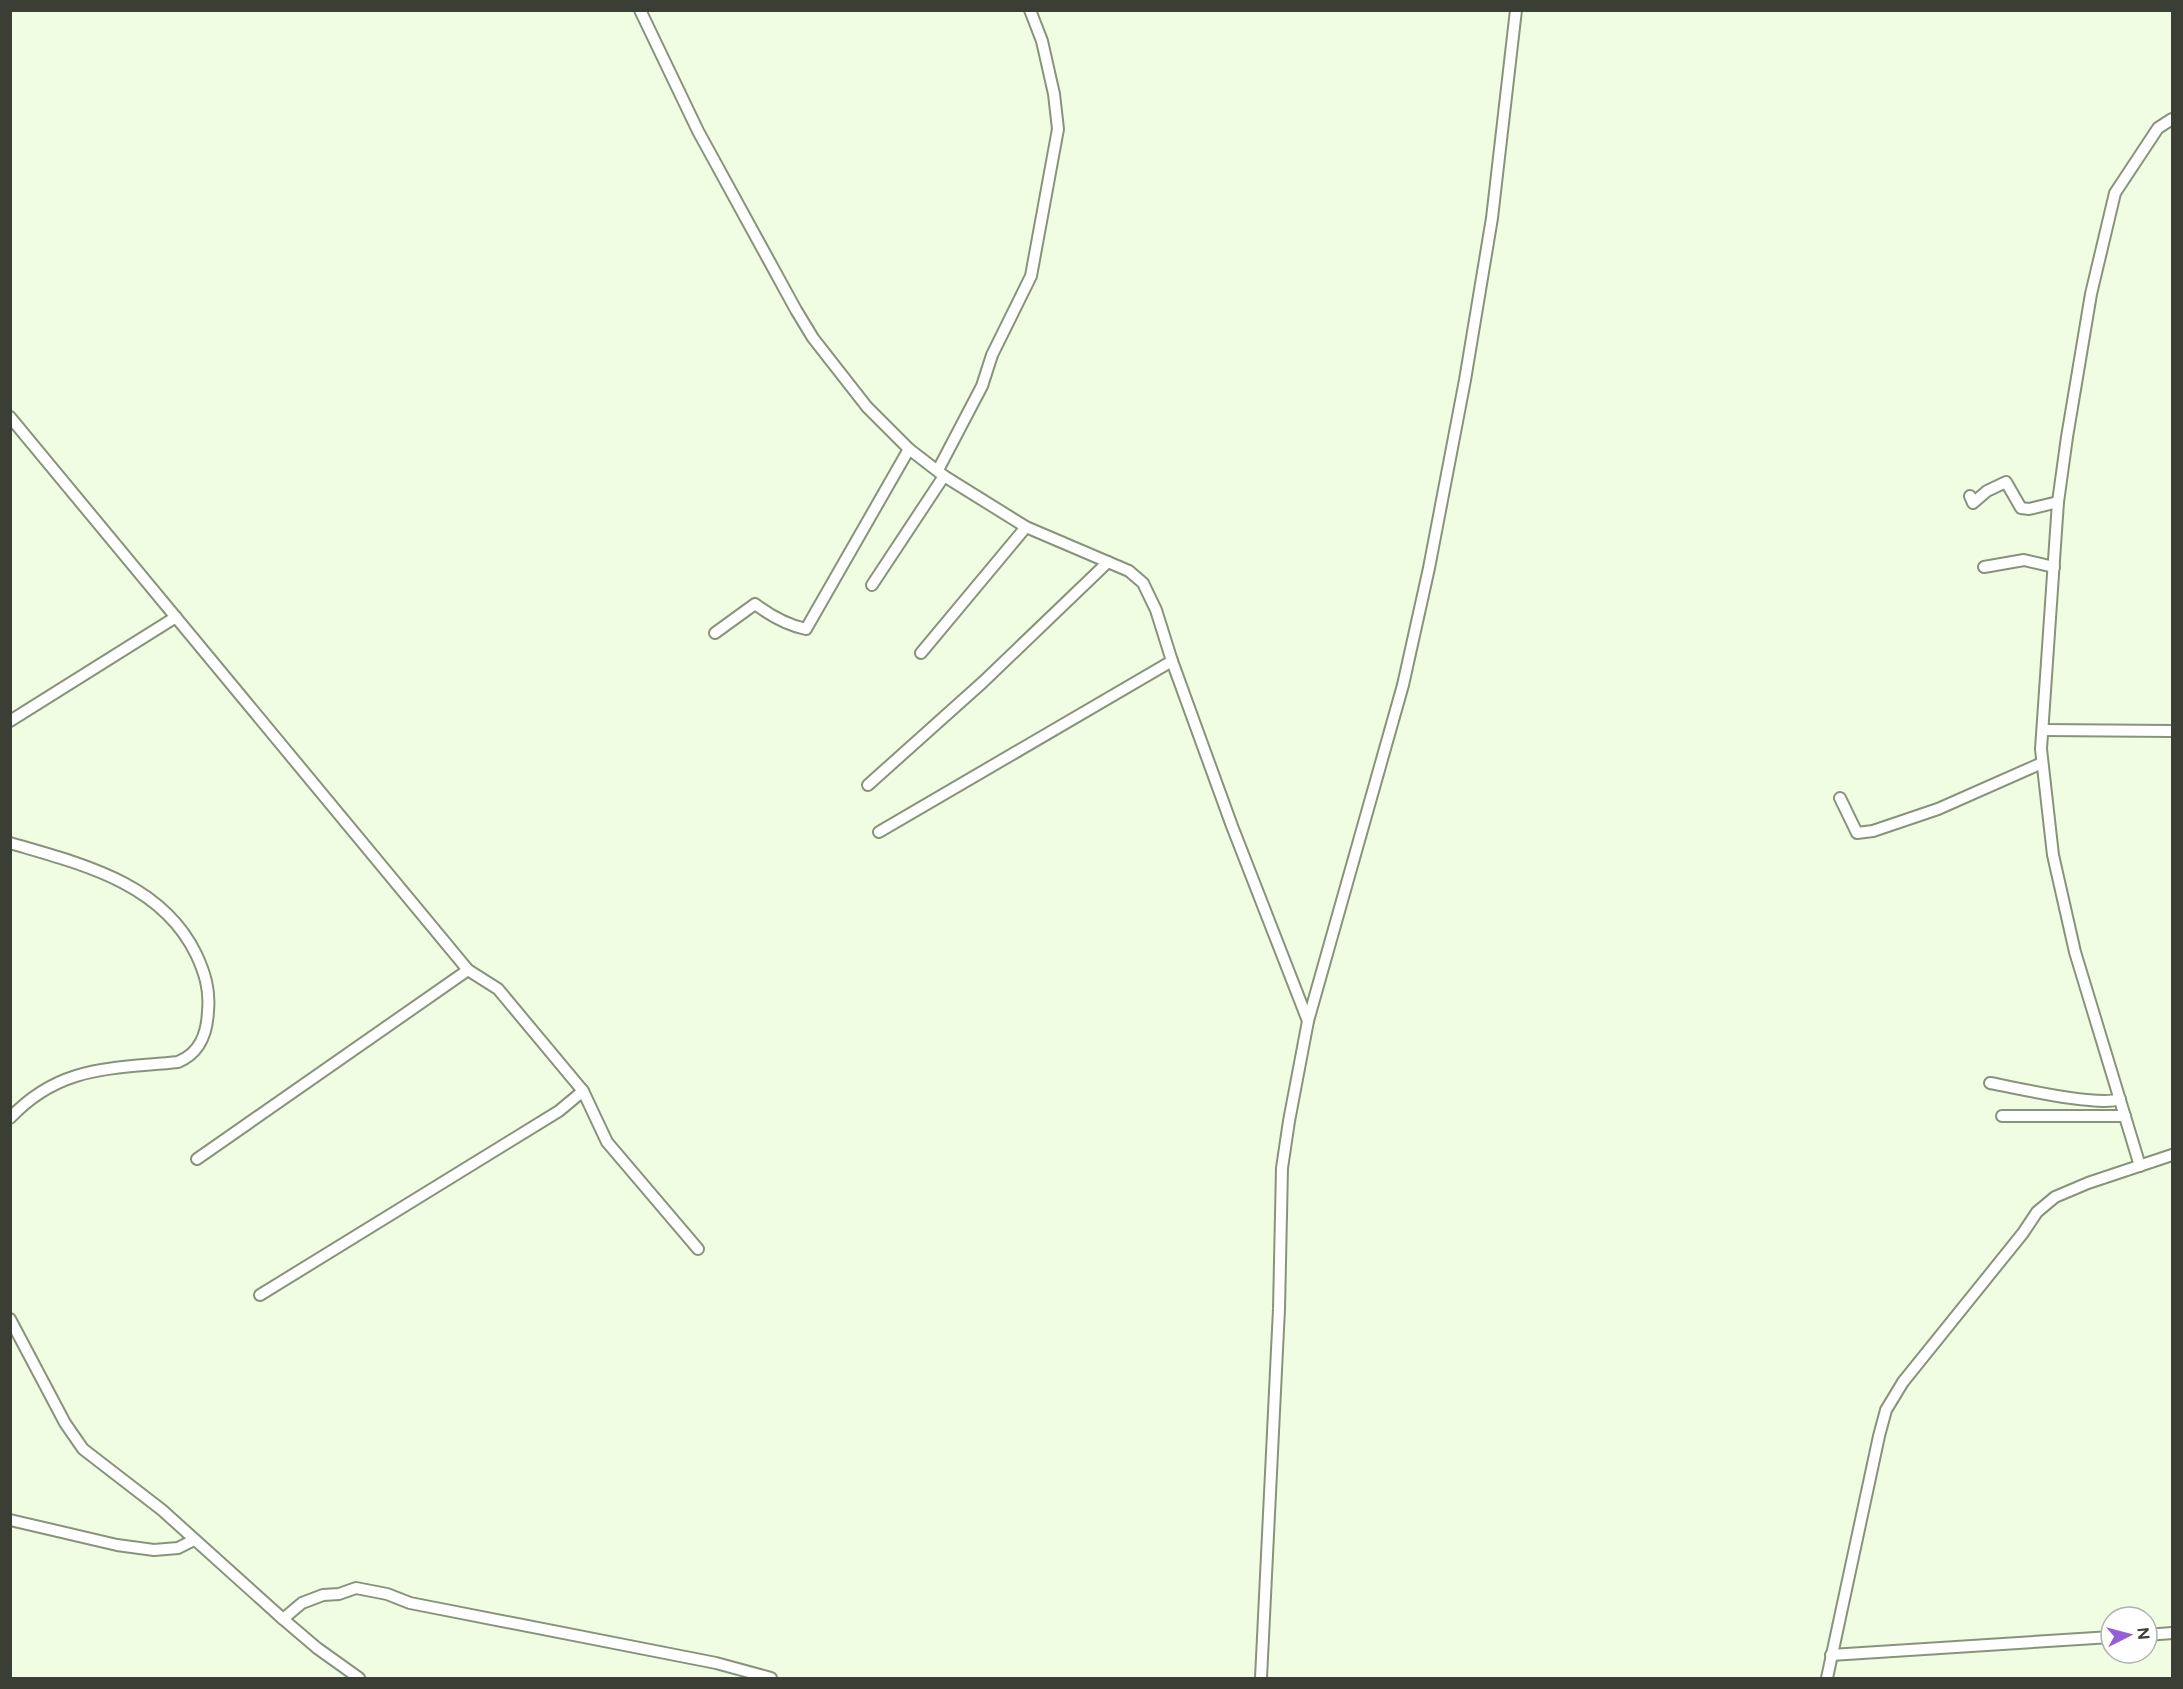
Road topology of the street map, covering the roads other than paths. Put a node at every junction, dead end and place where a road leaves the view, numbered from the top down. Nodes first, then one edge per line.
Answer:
1 (640, 10) edge
2 (1030, 10) edge
3 (1516, 10) edge
4 (2172, 119) edge
5 (10, 417) edge
6 (909, 448) junction
7 (941, 473) junction
8 (1971, 496) dead end
9 (2058, 502) junction
10 (1026, 527) junction
11 (1105, 561) junction
12 (1984, 567) dead end
13 (2054, 567) junction
14 (872, 585) dead end
15 (176, 617) junction
16 (715, 633) dead end
17 (921, 653) dead end
18 (1172, 661) junction
19 (10, 721) edge
20 (925, 726) dead end
21 (2043, 730) junction
22 (2172, 731) edge
23 (2042, 763) junction
24 (868, 785) dead end
25 (1840, 798) dead end
26 (879, 832) dead end
27 (10, 843) edge
28 (468, 970) junction
29 (1308, 1021) junction
30 (1990, 1083) dead end
31 (582, 1091) junction
32 (2120, 1099) junction
33 (2002, 1116) dead end
34 (2125, 1116) junction
35 (10, 1118) edge
36 (2172, 1155) edge
37 (197, 1159) dead end
38 (2140, 1167) junction
39 (698, 1249) dead end
40 (261, 1295) dead end
41 (10, 1319) edge
42 (10, 1520) edge
43 (194, 1540) junction
44 (283, 1619) junction
45 (2099, 1638) edge
46 (1831, 1655) junction
47 (359, 1678) edge
48 (771, 1678) edge
49 (1261, 1678) edge
50 (1827, 1678) edge

1 - 6 street
2 - 7 street
3 - 29 street
4 - 9 street
5 - 15 street
6 - 7 street
6 - 16 street
7 - 10 street
7 - 14 street
8 - 9 street
9 - 13 street
10 - 11 street
10 - 17 street
11 - 18 street
11 - 20 street
11 - 24 street
12 - 13 street
13 - 21 street
15 - 19 street
15 - 28 street
18 - 26 street
18 - 29 street
21 - 22 street
21 - 23 street
23 - 25 street
23 - 32 street
27 - 35 street
28 - 31 street
28 - 37 street
29 - 49 street
30 - 32 street
31 - 39 street
31 - 40 street
32 - 34 street
33 - 34 street
34 - 38 street
36 - 38 street
38 - 46 street
41 - 43 street
42 - 43 street
43 - 44 street
44 - 47 street
44 - 48 street
45 - 46 street
46 - 50 street

